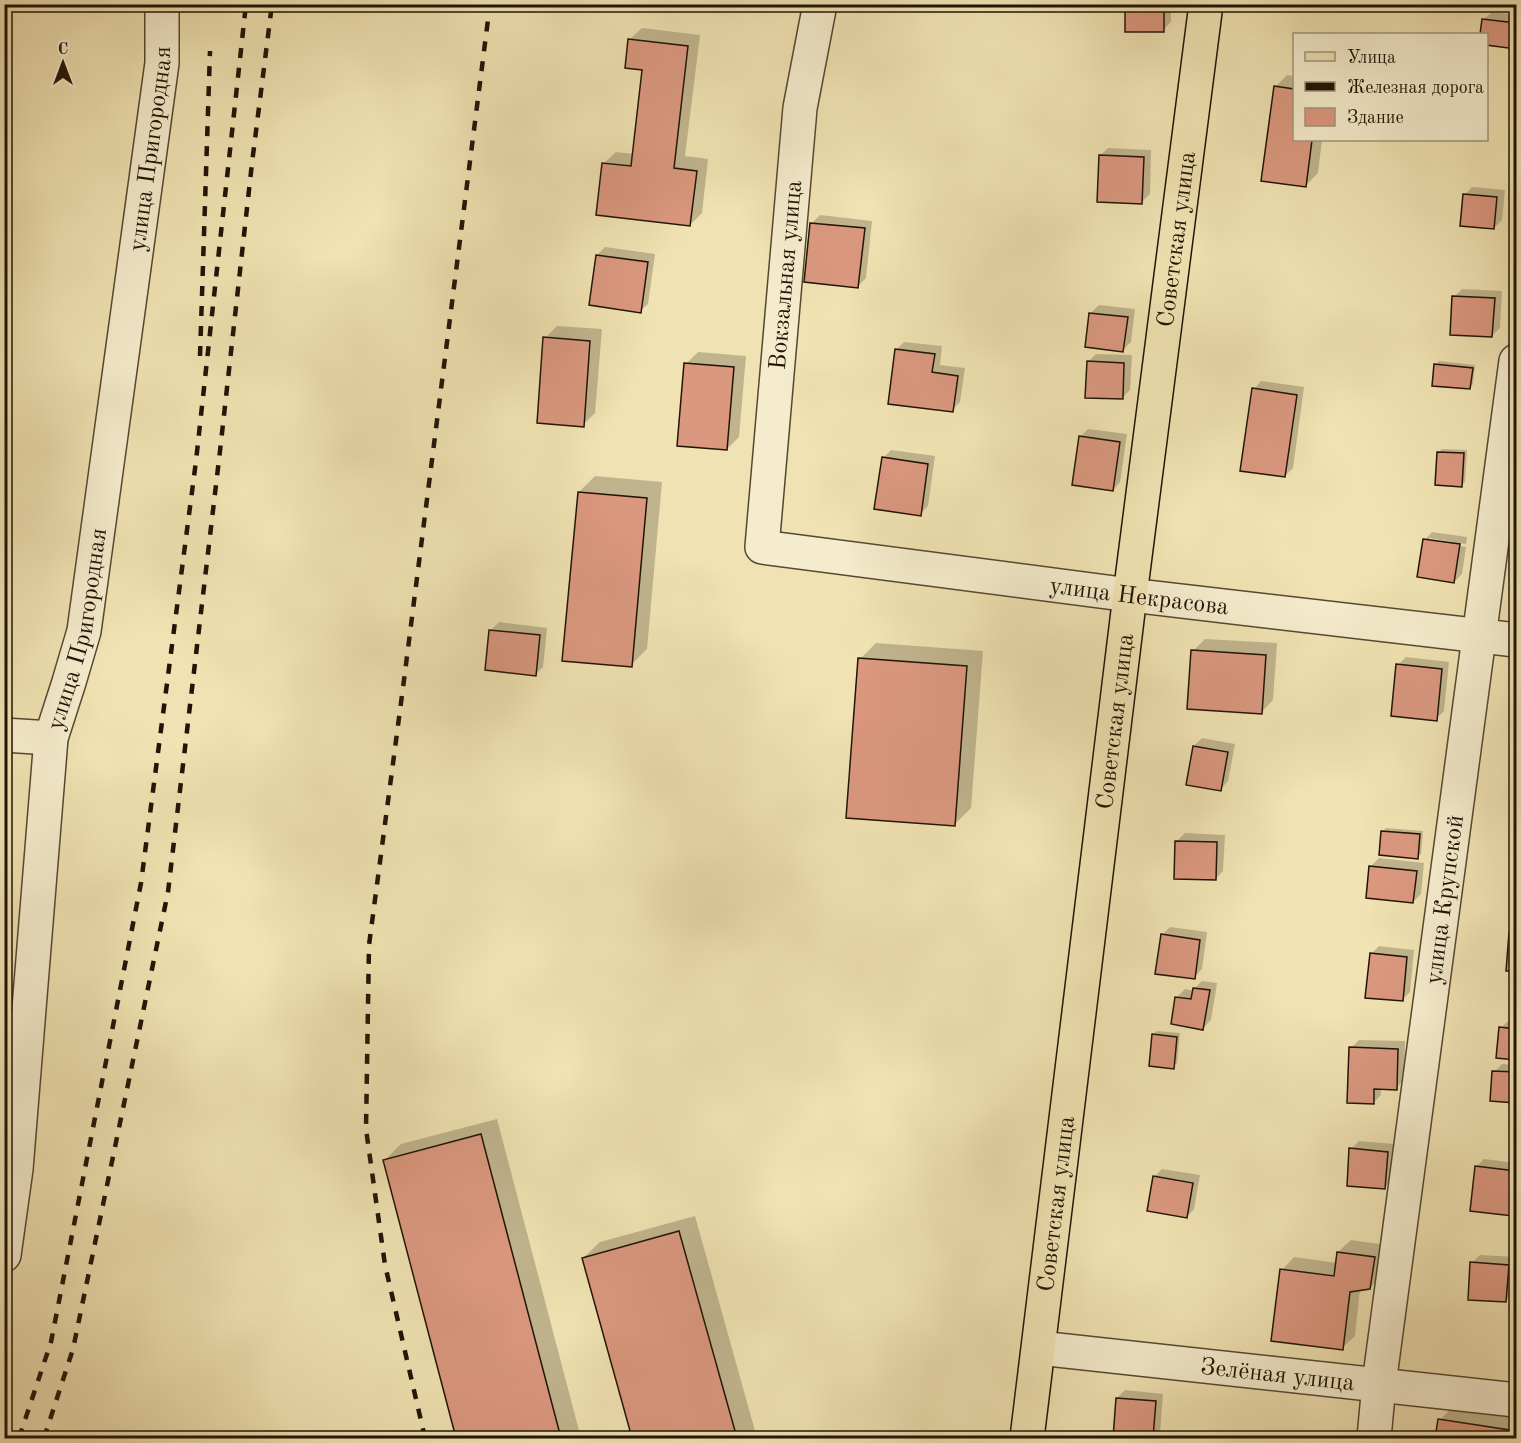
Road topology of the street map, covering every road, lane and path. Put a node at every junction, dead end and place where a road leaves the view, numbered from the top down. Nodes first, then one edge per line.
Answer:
1 (162, 4) edge
2 (820, 4) edge
3 (1206, 4) edge
4 (1516, 361) edge
5 (762, 547) joint
6 (1130, 595) junction
7 (1480, 636) junction
8 (1516, 640) edge
9 (4, 735) edge
10 (51, 738) junction
11 (4, 1255) edge
12 (1039, 1348) junction
13 (1379, 1384) junction
14 (1516, 1400) edge
15 (1028, 1438) edge
16 (1374, 1438) edge

1 - 10 street, улица Пригородная
2 - 5 street, Вокзальная улица
3 - 6 main road, Советская улица
4 - 7 street, улица Крупской
5 - 6 street, улица Некрасова
6 - 7 street, улица Некрасова
6 - 12 main road, Советская улица
7 - 8 street, улица Некрасова
7 - 13 street, улица Крупской
9 - 10 street
10 - 11 street, улица Пригородная
12 - 13 street, Зелёная улица
12 - 15 main road, Советская улица
13 - 14 street, Зелёная улица
13 - 16 street, улица Крупской

